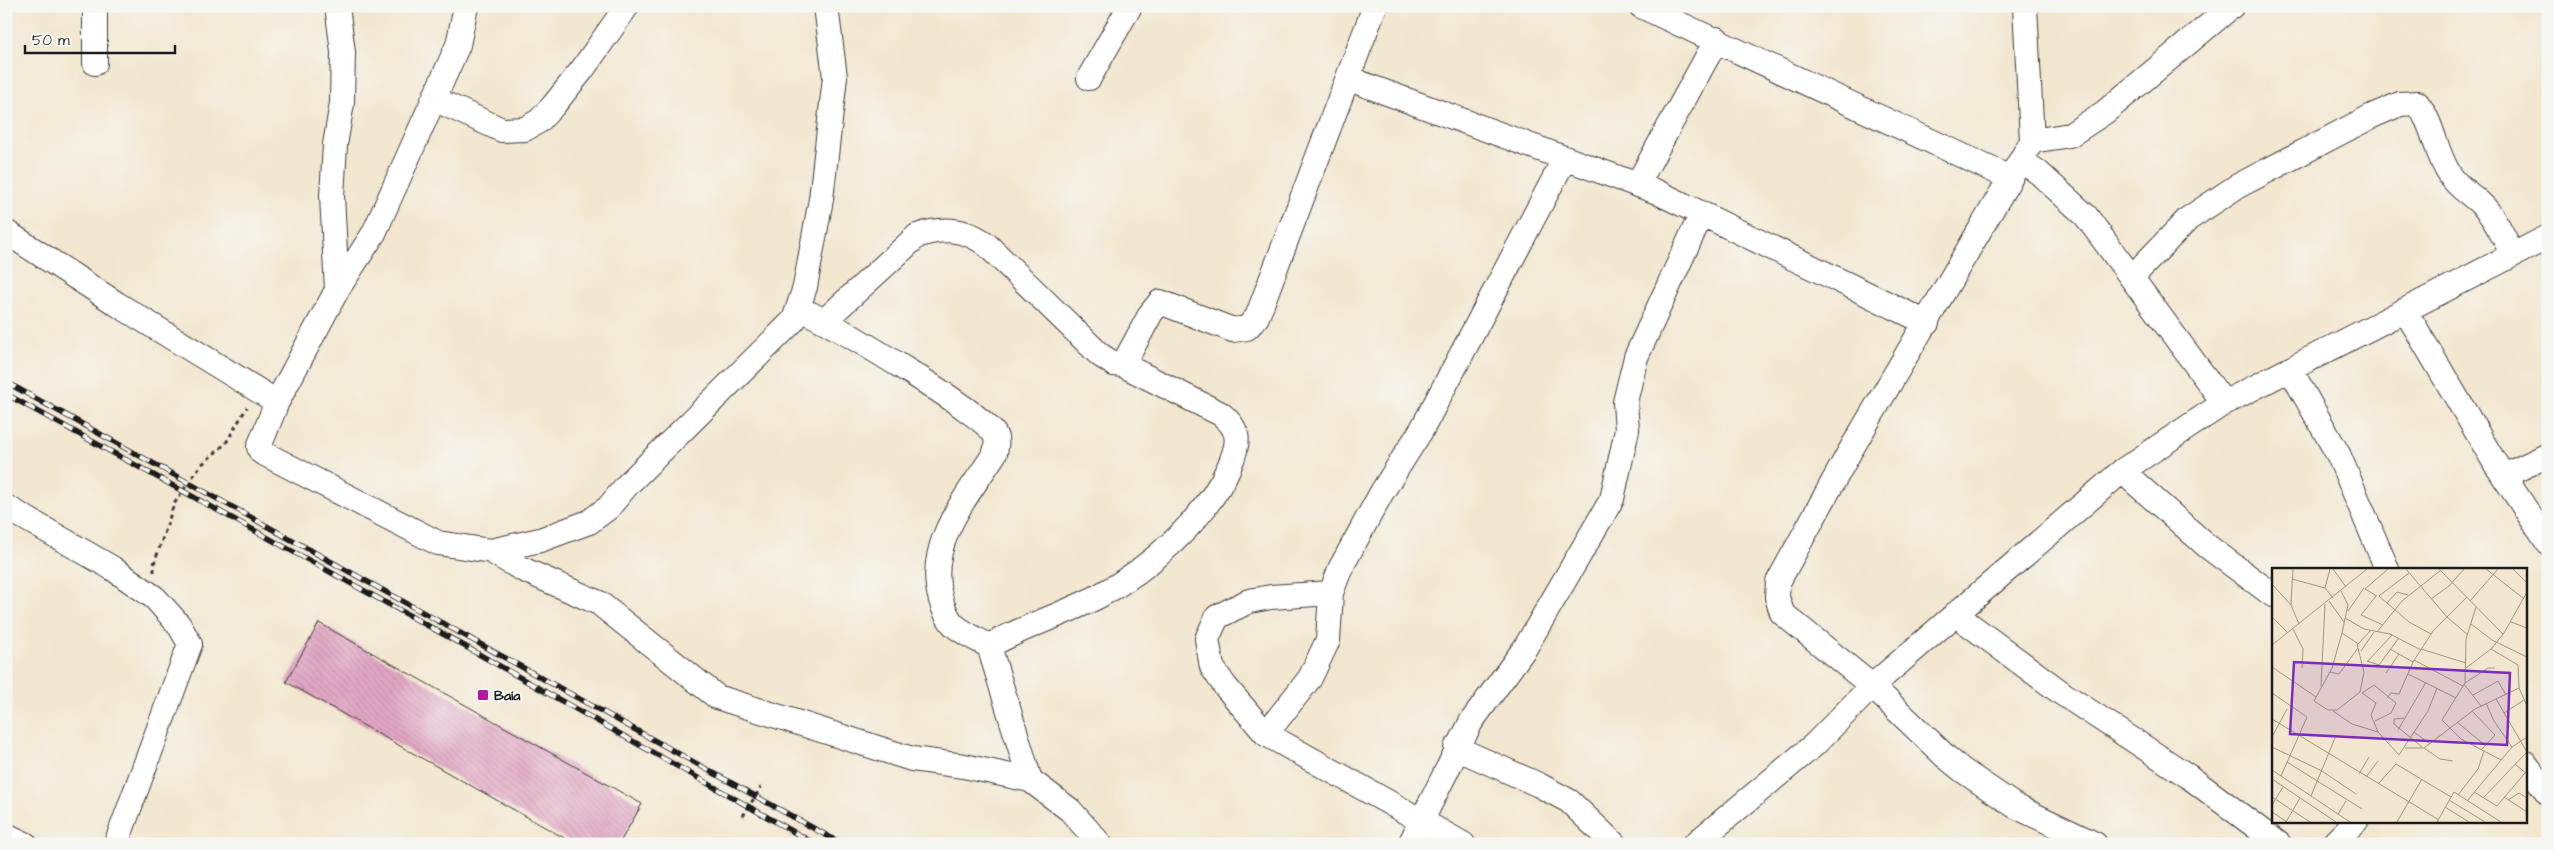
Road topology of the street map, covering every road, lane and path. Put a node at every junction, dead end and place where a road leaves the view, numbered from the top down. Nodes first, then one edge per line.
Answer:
1 (95, 6) edge
2 (337, 6) edge
3 (466, 6) edge
4 (626, 6) edge
5 (826, 6) edge
6 (1130, 6) edge
7 (1375, 6) edge
8 (1641, 6) edge
9 (2025, 6) edge
10 (2232, 6) edge
11 (1717, 40) junction
12 (95, 63) dead end
13 (1349, 76) junction
14 (1089, 78) dead end
15 (434, 99) junction
16 (1565, 158) junction
17 (2021, 160) junction
18 (1637, 185) junction
19 (1701, 214) junction
20 (6, 232) edge
21 (2548, 237) edge
22 (2513, 256) junction
23 (2132, 277) junction
24 (337, 290) junction
25 (798, 307) junction
26 (2406, 310) junction
27 (824, 321) junction
28 (1927, 323) junction
29 (1123, 364) junction
30 (2290, 369) junction
31 (268, 396) junction
32 (2224, 403) junction
33 (2548, 454) edge
34 (2122, 471) junction
35 (2504, 476) junction
36 (6, 507) edge
37 (2548, 544) edge
38 (491, 551) junction
39 (2387, 568) edge
40 (1331, 593) junction
41 (2272, 594) edge
42 (155, 598) junction
43 (1955, 614) junction
44 (989, 646) junction
45 (1872, 686) junction
46 (1266, 734) junction
47 (1456, 748) junction
48 (2526, 764) edge
49 (1030, 780) junction
50 (761, 787) dead end
51 (2548, 793) edge
52 (743, 816) dead end
53 (1421, 820) junction
54 (2355, 822) edge
55 (6, 835) edge
56 (25, 844) edge
57 (116, 844) edge
58 (1100, 844) edge
59 (1410, 844) edge
60 (1463, 844) edge
61 (1614, 844) edge
62 (1695, 844) edge
63 (2095, 844) edge
64 (2279, 844) edge
65 (2333, 844) edge

1 - 12 street
2 - 24 street
3 - 15 street
4 - 15 street
5 - 25 street
6 - 14 street
7 - 13 street
8 - 11 street
9 - 17 street
10 - 17 street
11 - 17 street
11 - 18 street
13 - 16 street
13 - 29 street
15 - 24 street
16 - 18 street
16 - 40 street
17 - 23 street
17 - 28 street
18 - 19 street
19 - 28 street
19 - 47 street
20 - 31 street
21 - 22 street
22 - 23 street
22 - 26 street
23 - 32 street
24 - 31 street
25 - 27 street
25 - 38 street
26 - 30 street
26 - 35 street
27 - 29 street
27 - 44 street
28 - 45 street
29 - 44 street
30 - 32 street
30 - 39 street
31 - 38 street
31 - 42 path
32 - 34 street
33 - 35 street
34 - 41 street
34 - 43 street
35 - 37 street
36 - 42 street
38 - 49 street
40 - 46 street
40 - 46 street
42 - 57 street
43 - 45 street
43 - 64 street
44 - 49 street
45 - 62 street
45 - 63 street
46 - 53 street
47 - 53 street
47 - 61 street
48 - 51 street
49 - 58 street
50 - 52 path
53 - 59 street
53 - 60 street
54 - 65 street
55 - 56 street

